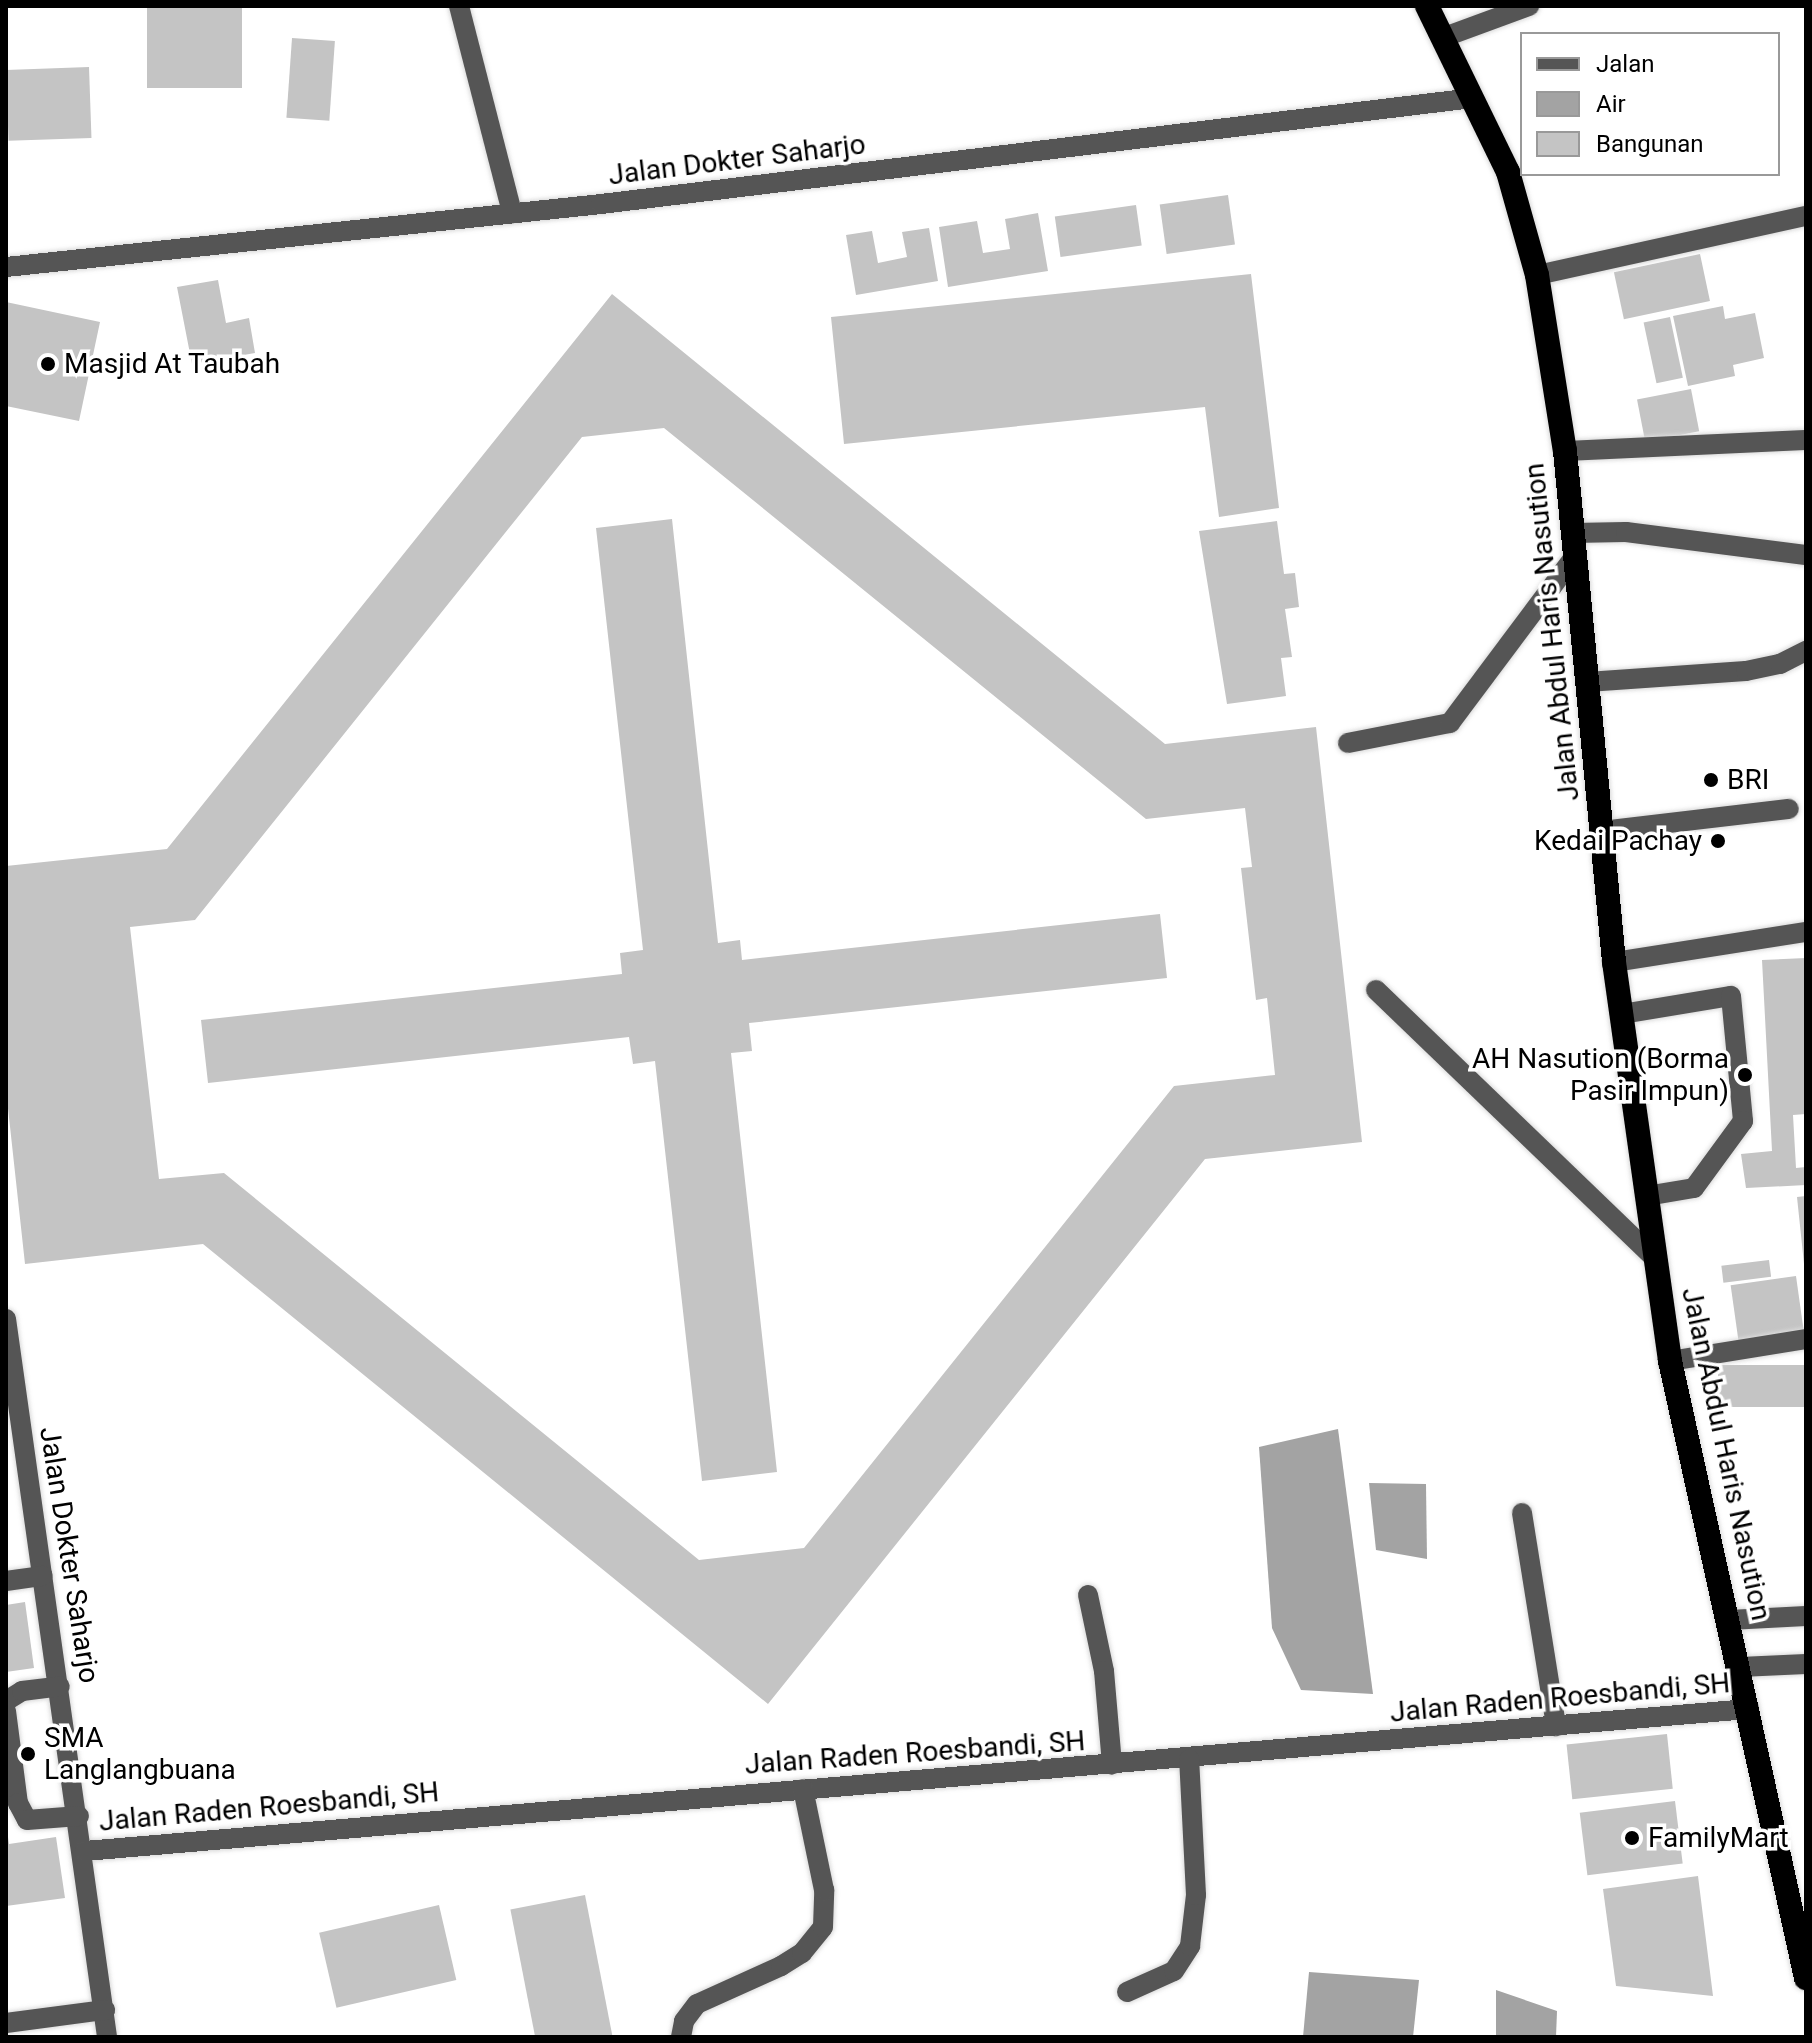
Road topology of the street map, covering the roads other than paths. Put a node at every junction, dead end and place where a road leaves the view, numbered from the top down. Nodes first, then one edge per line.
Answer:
1 (459, 6) edge
2 (1427, 6) edge
3 (1529, 6) edge
4 (1442, 38) junction
5 (1473, 98) junction
6 (512, 213) junction
7 (1806, 216) edge
8 (6, 267) edge
9 (1537, 275) junction
10 (1806, 440) edge
11 (1565, 451) junction
12 (1573, 545) junction
13 (1806, 555) edge
14 (1806, 651) edge
15 (1587, 682) junction
16 (1348, 743) dead end
17 (1789, 809) dead end
18 (1601, 831) junction
19 (1806, 932) edge
20 (1614, 962) junction
21 (1376, 990) dead end
22 (1622, 1014) junction
23 (1646, 1196) junction
24 (1656, 1259) junction
25 (6, 1319) edge
26 (1806, 1339) edge
27 (1670, 1361) junction
28 (12, 1409) edge
29 (1522, 1513) dead end
30 (43, 1576) junction
31 (6, 1581) edge
32 (1088, 1595) dead end
33 (1806, 1616) edge
34 (1729, 1620) junction
35 (1806, 1664) edge
36 (1740, 1667) junction
37 (60, 1686) junction
38 (6, 1701) edge
39 (1749, 1709) junction
40 (6, 1711) edge
41 (1556, 1726) junction
42 (1189, 1759) junction
43 (1112, 1765) junction
44 (803, 1789) junction
45 (79, 1816) junction
46 (85, 1851) junction
47 (1806, 1978) edge
48 (1127, 1992) dead end
49 (105, 2010) junction
50 (6, 2023) edge
51 (107, 2037) edge
52 (681, 2037) edge

1 - 6 street
2 - 4 highway, Jalan Abdul Haris Nasution
3 - 4 street
4 - 5 highway, Jalan Abdul Haris Nasution
5 - 6 street, Jalan Dokter Saharjo
5 - 9 highway, Jalan Abdul Haris Nasution
6 - 8 street, Jalan Dokter Saharjo
7 - 9 street
9 - 11 highway, Jalan Abdul Haris Nasution
10 - 11 street
11 - 12 highway, Jalan Abdul Haris Nasution
12 - 13 street
12 - 15 highway, Jalan Abdul Haris Nasution
12 - 16 street
14 - 15 street
15 - 18 highway, Jalan Abdul Haris Nasution
17 - 18 street
18 - 20 highway, Jalan Abdul Haris Nasution
19 - 20 street
20 - 22 highway, Jalan Abdul Haris Nasution
21 - 24 street
22 - 23 highway, Jalan Abdul Haris Nasution
22 - 23 street
23 - 24 highway, Jalan Abdul Haris Nasution
24 - 27 highway, Jalan Abdul Haris Nasution
25 - 28 street, Jalan Dokter Saharjo
26 - 27 street
27 - 34 highway, Jalan Abdul Haris Nasution
28 - 30 street, Jalan Dokter Saharjo
29 - 41 street
30 - 31 street
30 - 37 street, Jalan Dokter Saharjo
32 - 43 street
33 - 34 street
34 - 36 highway, Jalan Abdul Haris Nasution
35 - 36 street
36 - 39 highway, Jalan Abdul Haris Nasution
37 - 38 street
37 - 45 street, Jalan Dokter Saharjo
39 - 41 street, Jalan Raden Roesbandi, SH
39 - 47 highway, Jalan Abdul Haris Nasution
40 - 45 street
41 - 42 street, Jalan Raden Roesbandi, SH
42 - 43 street, Jalan Raden Roesbandi, SH
42 - 48 street
43 - 44 street, Jalan Raden Roesbandi, SH
44 - 46 street, Jalan Raden Roesbandi, SH
44 - 52 street
45 - 46 street, Jalan Dokter Saharjo
46 - 49 street, Jalan Dokter Saharjo
49 - 50 street
49 - 51 street, Jalan Dokter Saharjo

